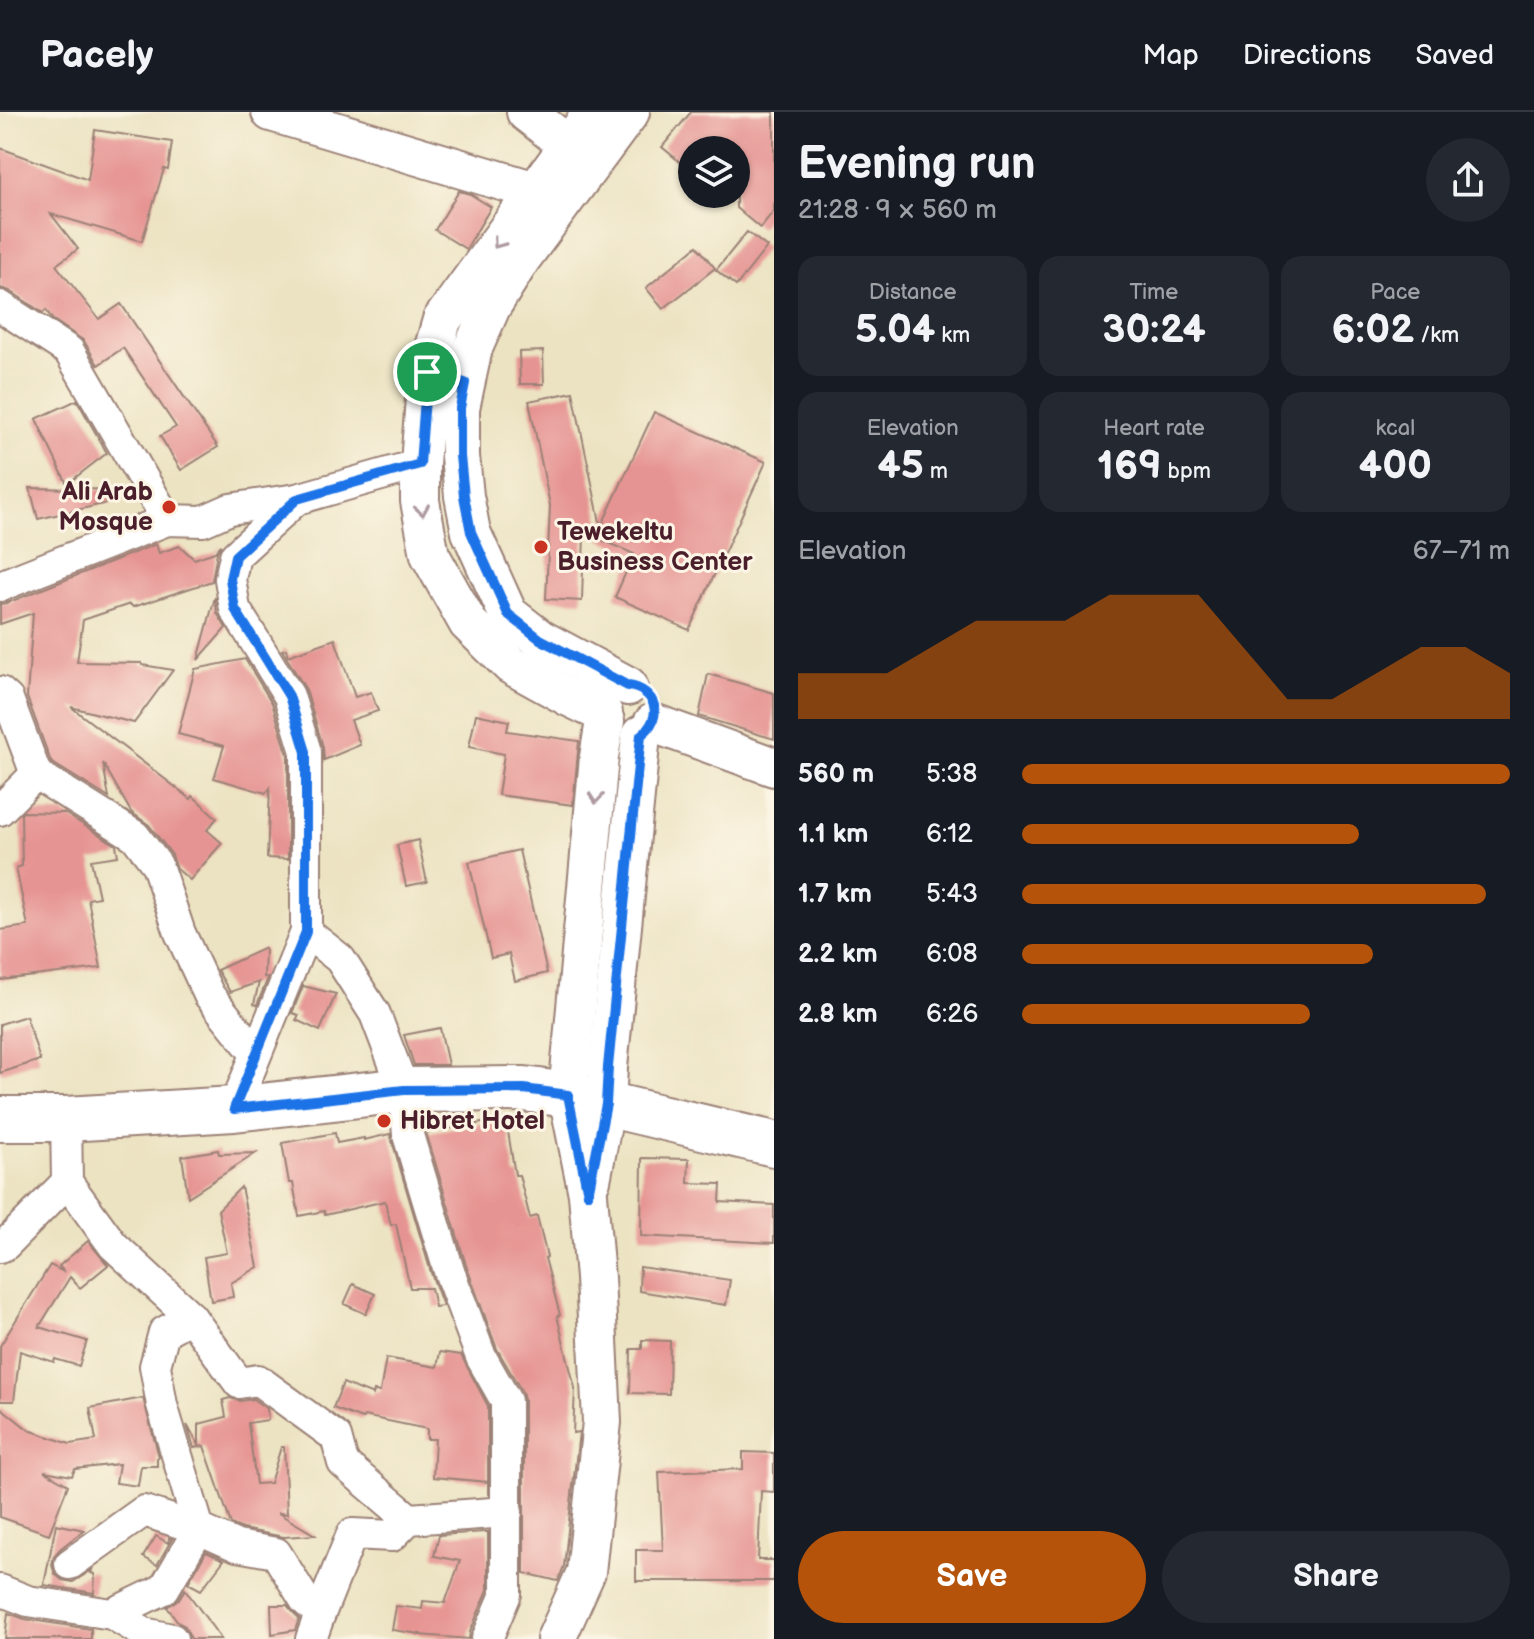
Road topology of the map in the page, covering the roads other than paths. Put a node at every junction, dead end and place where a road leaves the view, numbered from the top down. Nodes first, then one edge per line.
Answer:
1 (271, 112) edge
2 (526, 112) edge
3 (593, 112) edge
4 (630, 112) edge
5 (581, 155) junction
6 (551, 195) junction
7 (0, 306) edge
8 (427, 372) junction
9 (465, 383) junction
10 (420, 464) junction
11 (297, 499) junction
12 (167, 520) junction
13 (0, 586) edge
14 (498, 594) junction
15 (468, 623) junction
16 (0, 692) edge
17 (612, 707) junction
18 (647, 729) junction
19 (774, 767) edge
20 (36, 774) junction
21 (0, 810) edge
22 (586, 898) junction
23 (624, 905) junction
24 (306, 932) junction
25 (256, 1054) junction
26 (404, 1090) junction
27 (587, 1100) junction
28 (234, 1109) junction
29 (0, 1119) edge
30 (66, 1119) junction
31 (774, 1144) edge
32 (67, 1182) junction
33 (0, 1247) edge
34 (191, 1317) junction
35 (507, 1512) junction
36 (409, 1519) junction
37 (199, 1529) junction
38 (70, 1564) dead end
39 (0, 1590) edge
40 (112, 1614) junction
41 (315, 1626) edge
42 (172, 1639) edge
43 (487, 1639) edge
44 (556, 1639) edge

1 - 6 street
2 - 5 street
3 - 5 street
4 - 5 street
5 - 6 street
6 -> 8 street
6 - 9 street
7 - 12 street
8 - 9 street
8 - 10 street
9 - 14 street
10 - 11 street
10 -> 15 street
11 - 12 street
11 - 24 street
12 - 13 street
14 - 15 street
14 - 17 street
15 - 17 street
16 - 20 street
17 - 18 street
17 -> 22 street
18 - 19 street
18 - 23 street
20 - 21 street
20 - 25 street
22 - 23 street
22 - 27 street
23 - 27 street
24 - 25 street
24 - 26 street
25 - 28 street
26 - 27 main road
26 - 28 main road
26 - 35 street
27 - 31 main road
27 - 44 street
28 - 30 main road
29 - 30 main road
30 - 32 street
32 - 33 street
32 - 34 street
34 - 36 street
34 - 37 street
35 - 36 street
35 - 43 street
36 - 41 street
37 - 38 street
37 - 40 street
37 - 41 street
39 - 40 street
40 - 42 street

